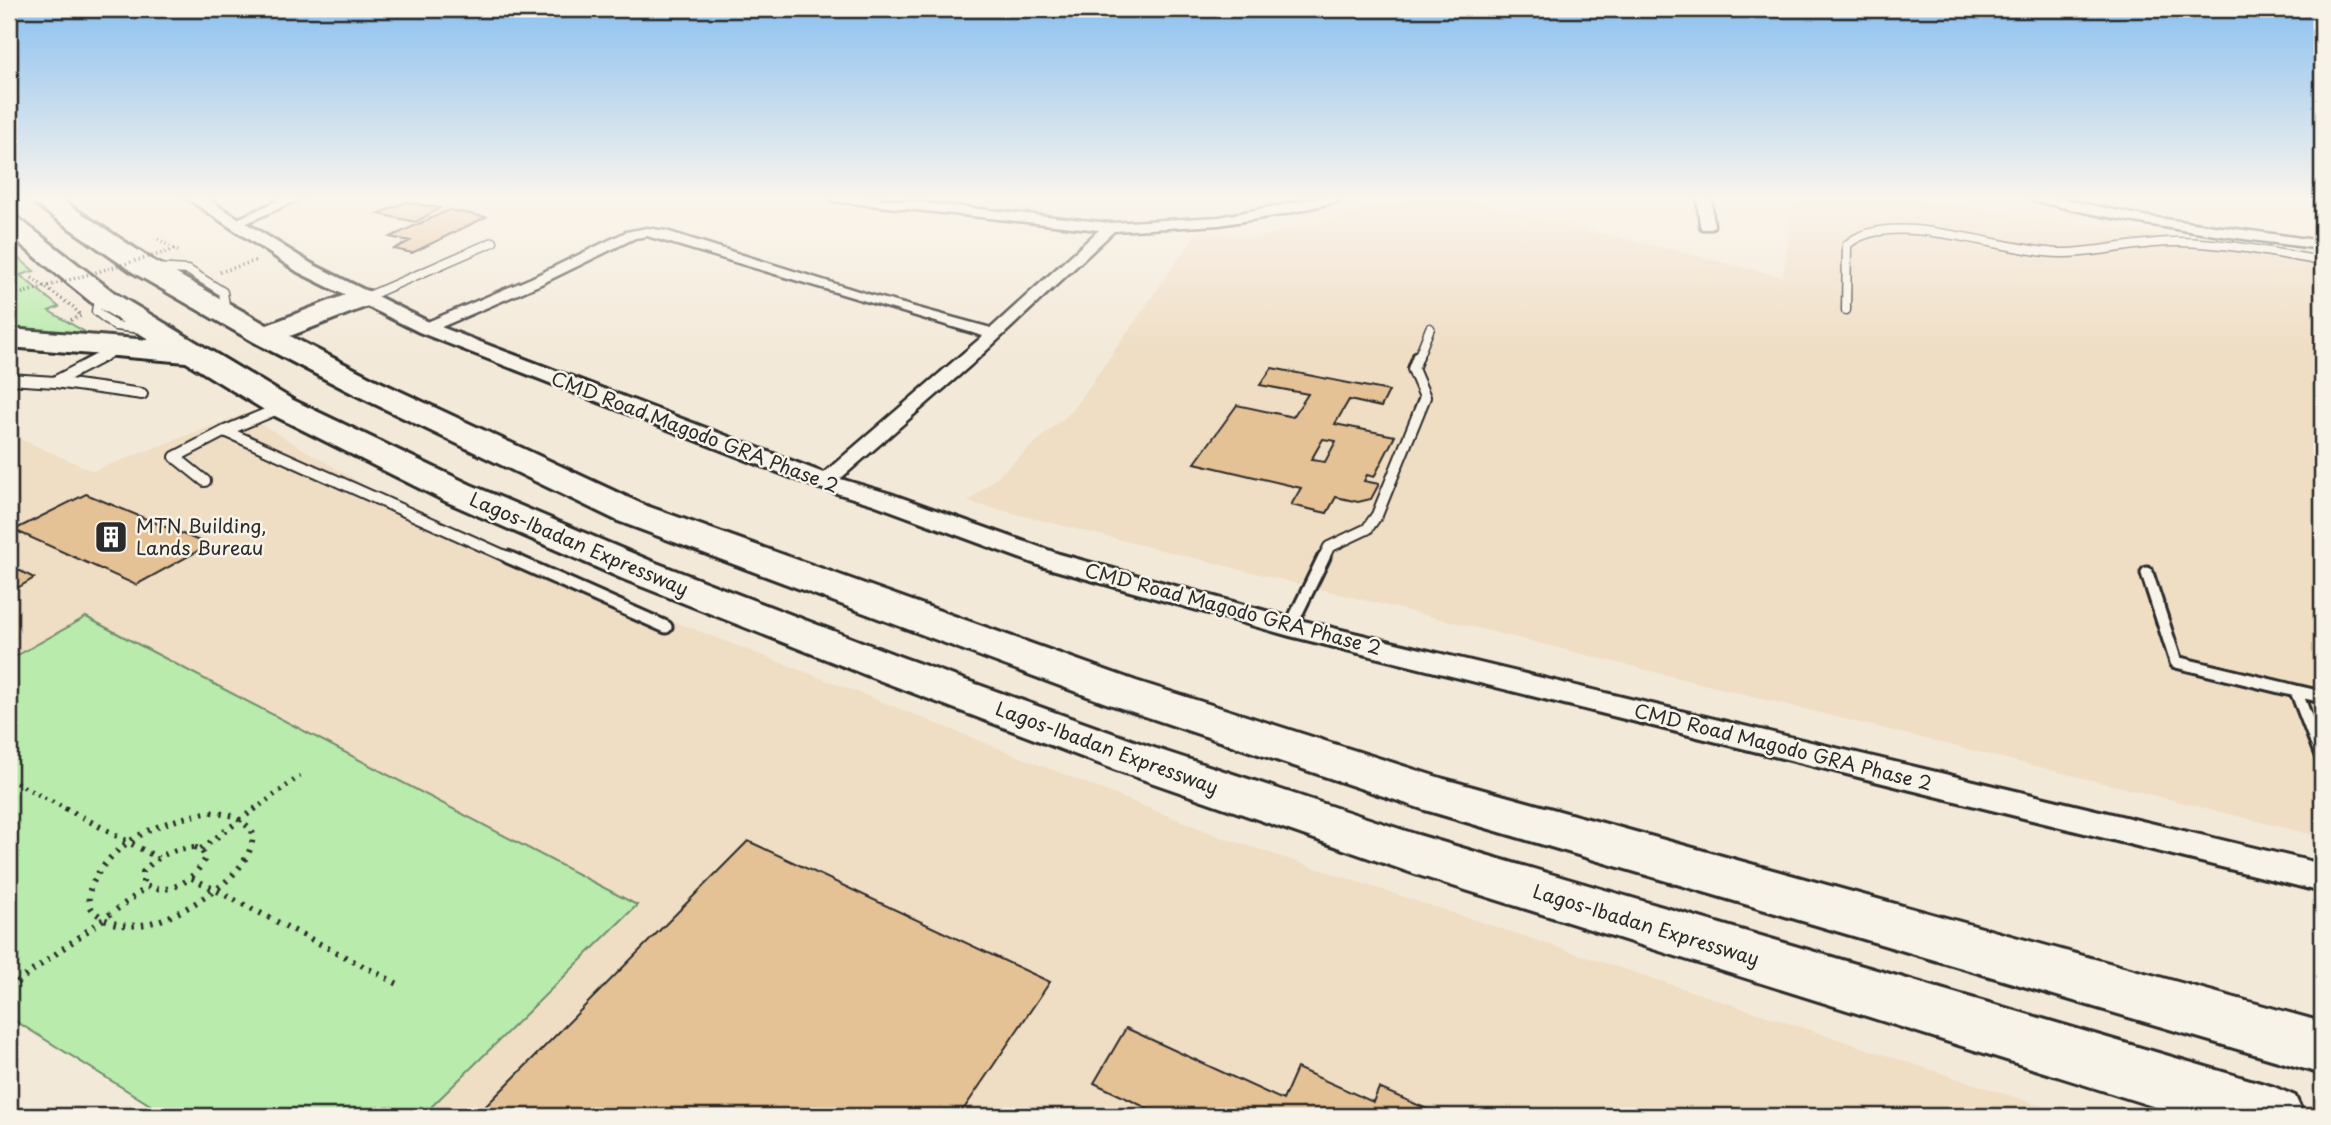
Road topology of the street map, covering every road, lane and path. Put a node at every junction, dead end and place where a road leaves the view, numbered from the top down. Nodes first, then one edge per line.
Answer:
1 (35, 250) edge
2 (143, 250) edge
3 (274, 250) edge
4 (476, 250) edge
5 (601, 250) edge
6 (711, 250) edge
7 (1086, 250) edge
8 (1847, 250) edge
9 (2038, 250) edge
10 (2097, 250) edge
11 (2256, 250) edge
12 (280, 253) junction
13 (160, 258) junction
14 (2322, 261) edge
15 (213, 275) dead end
16 (32, 278) dead end
17 (48, 288) junction
18 (9, 297) edge
19 (363, 298) junction
20 (86, 301) junction
21 (1846, 310) dead end
22 (426, 328) junction
23 (1430, 328) dead end
24 (994, 334) junction
25 (265, 336) junction
26 (9, 338) edge
27 (137, 338) junction
28 (9, 379) edge
29 (55, 382) junction
30 (142, 394) dead end
31 (282, 407) junction
32 (225, 431) junction
33 (205, 481) dead end
34 (825, 482) junction
35 (2147, 573) dead end
36 (1290, 626) junction
37 (666, 627) dead end
38 (2296, 691) junction
39 (2322, 697) edge
40 (2322, 758) edge
41 (300, 776) dead end
42 (9, 779) edge
43 (242, 818) junction
44 (126, 844) junction
45 (201, 849) junction
46 (158, 858) junction
47 (192, 878) junction
48 (2322, 878) edge
49 (146, 888) junction
50 (216, 892) junction
51 (103, 919) junction
52 (398, 984) dead end
53 (9, 988) edge
54 (2322, 1048) edge
55 (2274, 1116) edge

1 - 20 highway, Lagos-Ibadan Expressway
2 - 13 highway
3 - 12 street, CMD Road Magodo GRA Phase 2
4 - 19 lane
5 - 22 street
6 - 24 street
7 - 24 street
8 - 21 lane
9 - 10 lane
11 - 14 lane
12 - 15 path
12 - 19 street, CMD Road Magodo GRA Phase 2
13 - 17 path, bridge
13 - 25 highway
16 - 17 path
17 - 18 path, bridge
17 - 20 path
19 - 22 street, CMD Road Magodo GRA Phase 2
19 - 25 highway
20 - 27 highway, Lagos-Ibadan Expressway
22 - 34 street, CMD Road Magodo GRA Phase 2
23 - 36 lane
24 - 34 street
25 - 54 highway
26 - 27 highway
27 - 29 lane
27 - 31 highway, Lagos-Ibadan Expressway
28 - 29 lane
29 - 30 lane
31 - 32 lane
31 - 55 highway, Lagos-Ibadan Expressway
32 - 33 lane
32 - 37 lane
34 - 36 street, CMD Road Magodo GRA Phase 2
35 - 38 lane
36 - 48 street, CMD Road Magodo GRA Phase 2
38 - 39 lane
38 - 40 lane
41 - 43 path
42 - 44 path
43 - 44 path
43 - 45 path
43 - 50 path
44 - 46 path
44 - 51 path
45 - 46 path
45 - 47 path
46 - 49 path
47 - 49 path
47 - 50 path
49 - 51 path
50 - 51 path
50 - 52 path
51 - 53 path

